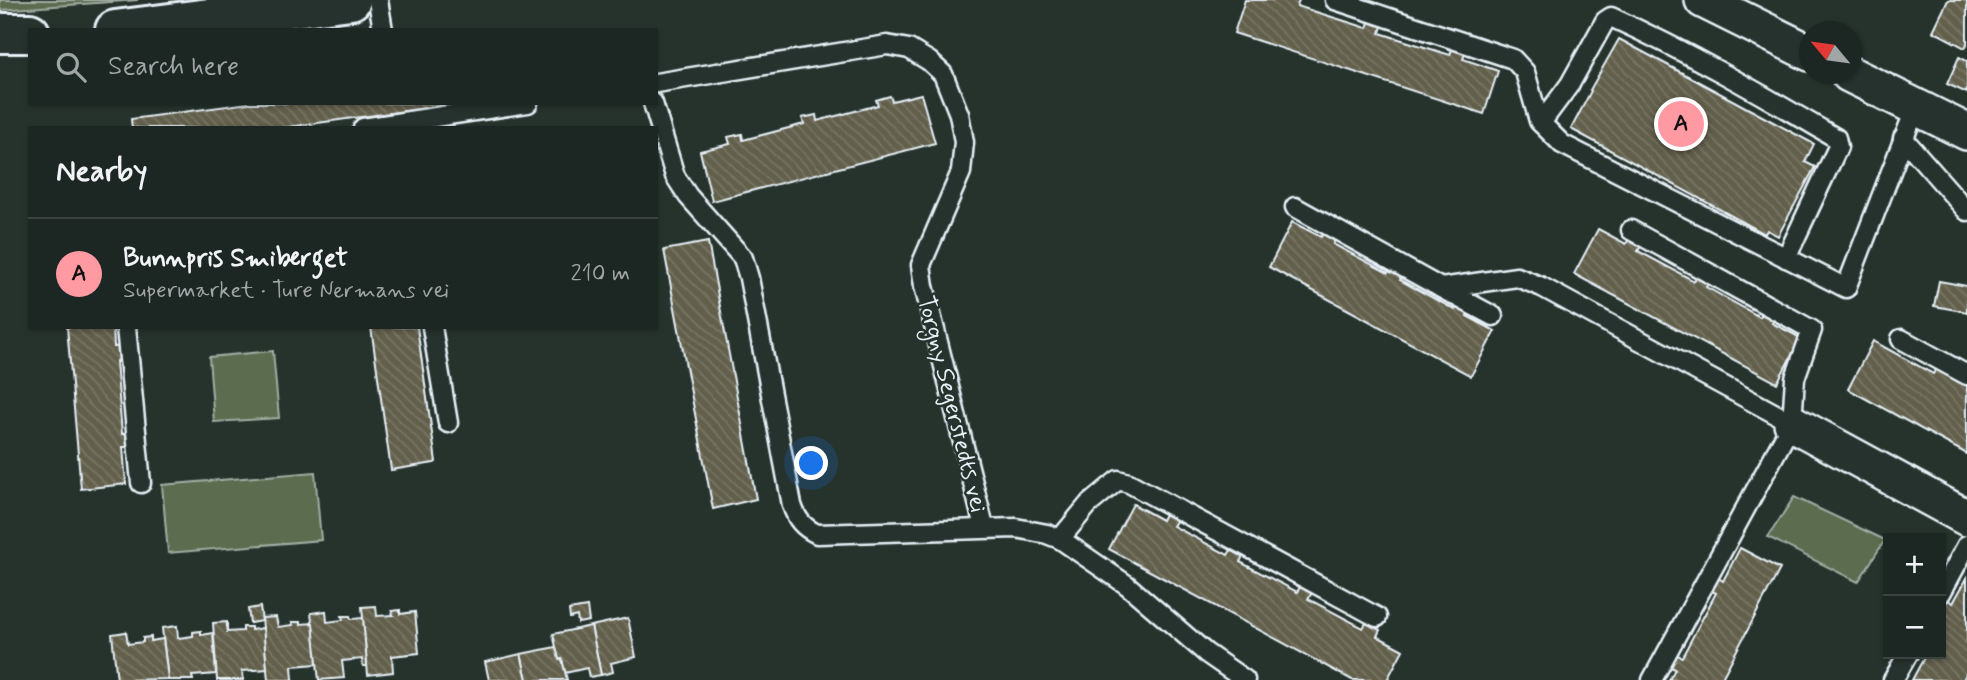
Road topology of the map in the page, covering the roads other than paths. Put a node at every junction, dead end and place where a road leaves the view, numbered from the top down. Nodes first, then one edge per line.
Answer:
1 (351, 0) edge
2 (378, 0) edge
3 (1335, 0) edge
4 (1703, 0) edge
5 (131, 28) edge
6 (383, 28) edge
7 (0, 33) edge
8 (28, 33) edge
9 (1799, 48) edge
10 (658, 83) edge
11 (1862, 84) edge
12 (515, 105) edge
13 (654, 105) edge
14 (1910, 122) junction
15 (1541, 123) junction
16 (379, 126) edge
17 (1967, 132) edge
18 (1295, 207) dead end
19 (1967, 211) edge
20 (1631, 230) dead end
21 (1786, 258) junction
22 (1441, 288) junction
23 (1493, 316) dead end
24 (126, 329) edge
25 (432, 329) edge
26 (1901, 339) dead end
27 (1967, 375) edge
28 (448, 422) dead end
29 (1792, 422) junction
30 (141, 483) dead end
31 (1967, 518) edge
32 (984, 527) junction
33 (1060, 539) junction
34 (1967, 545) edge
35 (1946, 584) edge
36 (1377, 617) dead end
37 (1905, 659) edge
38 (1244, 680) edge
39 (1652, 680) edge
40 (1893, 680) edge

1 - 5 main road
2 - 6 lane
3 - 15 lane
4 - 9 street
7 - 8 main road
10 - 32 lane, Torgny Segerstedts vei
11 - 14 street
12 - 16 lane
13 - 32 lane, Torgny Segerstedts vei
14 - 17 street
14 - 19 lane
14 - 21 lane
15 - 21 lane
15 - 21 lane
18 - 22 lane
20 - 29 lane
22 - 23 lane
22 - 29 lane
24 - 30 lane
25 - 28 lane
26 - 27 lane
29 - 31 street
29 - 39 lane
32 - 33 lane
33 - 36 lane
33 - 38 lane
34 - 35 lane
37 - 40 lane

